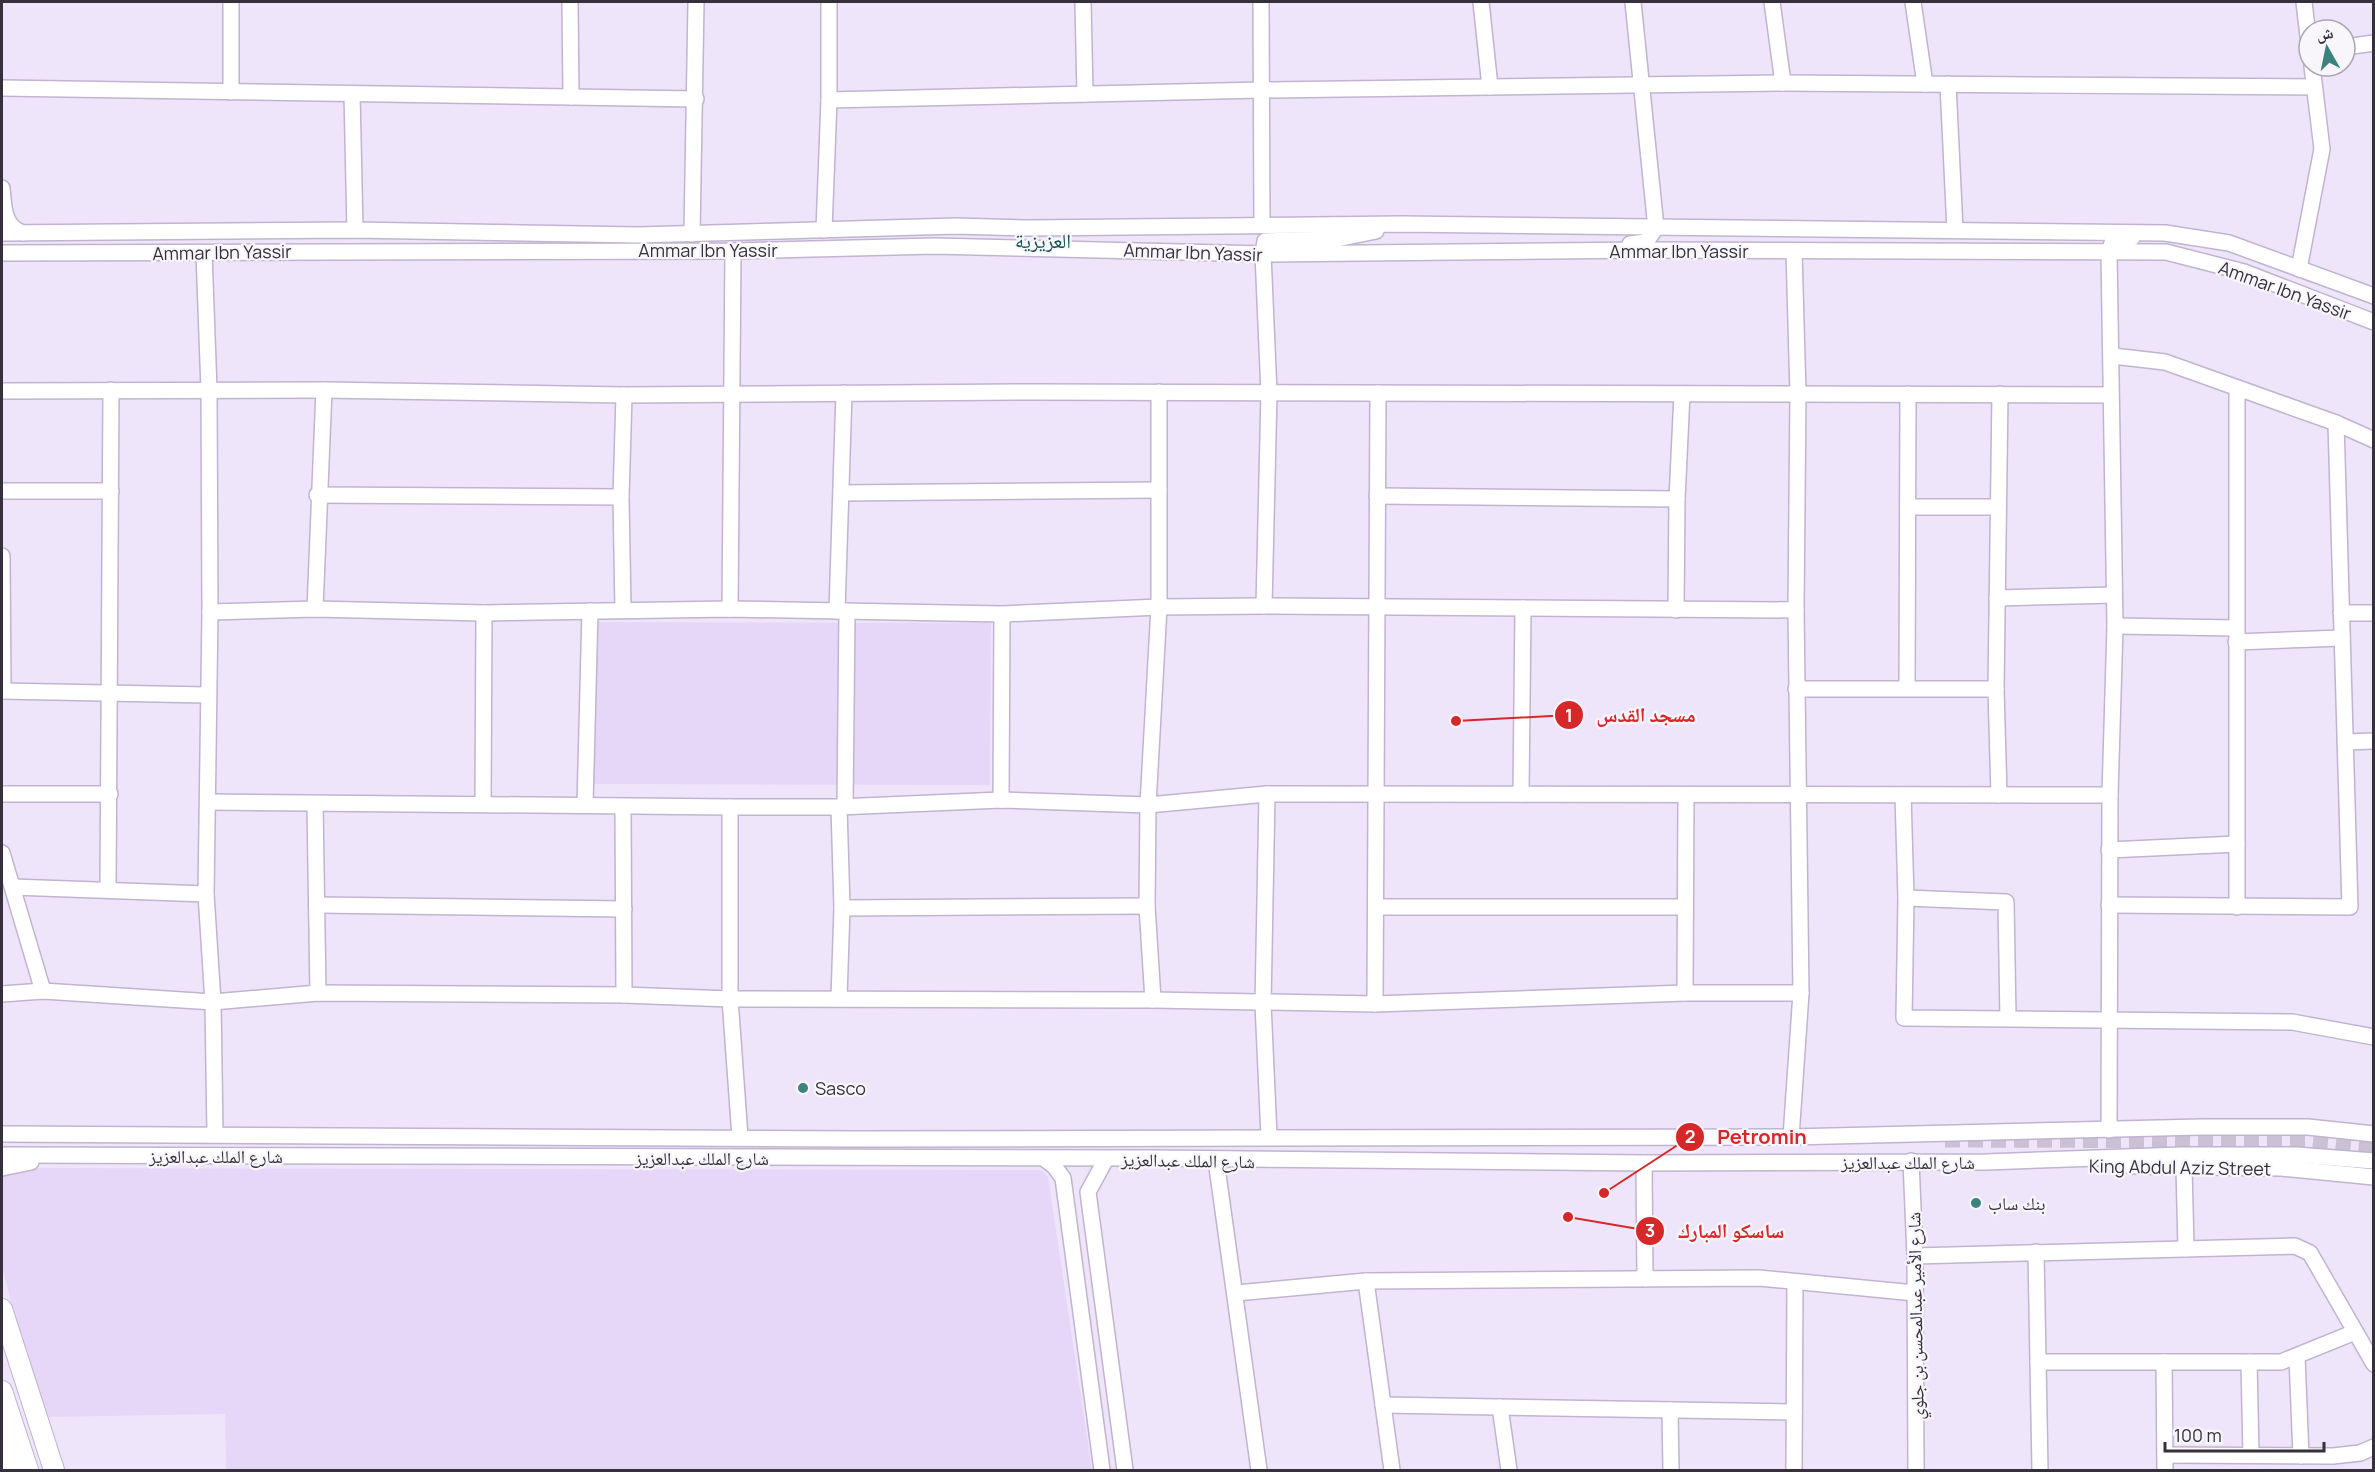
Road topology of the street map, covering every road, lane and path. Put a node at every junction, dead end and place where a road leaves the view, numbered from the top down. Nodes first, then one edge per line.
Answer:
1 (231, 2) edge
2 (570, 2) edge
3 (696, 2) edge
4 (829, 2) edge
5 (1083, 2) edge
6 (1261, 2) edge
7 (1481, 2) edge
8 (1633, 2) edge
9 (1772, 2) edge
10 (1913, 2) edge
11 (2304, 2) edge
12 (2306, 18) edge
13 (2373, 43) edge
14 (2357, 45) edge
15 (2313, 78) edge
16 (1783, 83) junction
17 (1925, 84) junction
18 (1948, 84) junction
19 (1644, 85) junction
20 (1490, 87) junction
21 (2314, 87) junction
22 (2, 88) edge
23 (1262, 90) junction
24 (231, 92) junction
25 (352, 94) junction
26 (1085, 94) junction
27 (571, 97) junction
28 (696, 99) junction
29 (829, 100) junction
30 (2, 188) edge
31 (1413, 224) junction
32 (1262, 225) junction
33 (1656, 228) junction
34 (355, 230) junction
35 (824, 230) junction
36 (1955, 230) junction
37 (2, 232) edge
38 (23, 233) junction
39 (692, 234) junction
40 (2176, 235) junction
41 (733, 251) junction
42 (1562, 252) junction
43 (1794, 252) junction
44 (2, 253) edge
45 (204, 253) junction
46 (1263, 254) junction
47 (2109, 254) junction
48 (2300, 269) junction
49 (2373, 296) edge
50 (2373, 322) edge
51 (2113, 356) junction
52 (2237, 388) junction
53 (111, 390) junction
54 (209, 390) junction
55 (324, 390) junction
56 (2, 391) edge
57 (1159, 392) junction
58 (844, 393) junction
59 (1269, 393) junction
60 (1378, 393) junction
61 (730, 394) junction
62 (1682, 394) junction
63 (1798, 394) junction
64 (1908, 394) junction
65 (2000, 394) junction
66 (2110, 394) junction
67 (624, 395) junction
68 (2336, 423) junction
69 (2373, 440) edge
70 (2, 490) edge
71 (1159, 490) junction
72 (111, 491) junction
73 (842, 493) junction
74 (318, 495) junction
75 (1377, 496) junction
76 (621, 497) junction
77 (1677, 499) junction
78 (1908, 507) junction
79 (1998, 507) junction
80 (2, 556) edge
81 (2114, 595) junction
82 (1997, 598) junction
83 (1264, 606) junction
84 (1377, 606) junction
85 (1159, 607) junction
86 (1523, 608) junction
87 (315, 609) junction
88 (623, 609) junction
89 (730, 609) junction
90 (1676, 609) junction
91 (1796, 610) junction
92 (590, 611) junction
93 (842, 611) junction
94 (210, 612) junction
95 (484, 613) junction
96 (2341, 613) junction
97 (2373, 613) edge
98 (1002, 614) junction
99 (2115, 626) junction
100 (2236, 635) junction
101 (2342, 638) junction
102 (1907, 688) junction
103 (1796, 689) junction
104 (1996, 689) junction
105 (2, 691) edge
106 (111, 691) junction
107 (207, 695) junction
108 (2373, 741) edge
109 (2345, 742) junction
110 (2, 794) edge
111 (110, 794) junction
112 (1267, 794) junction
113 (1376, 794) junction
114 (1521, 794) junction
115 (1686, 795) junction
116 (1797, 795) junction
117 (1903, 795) junction
118 (1999, 795) junction
119 (2110, 795) junction
120 (1000, 800) junction
121 (208, 802) junction
122 (483, 803) junction
123 (315, 805) junction
124 (585, 805) junction
125 (1148, 805) junction
126 (623, 807) junction
127 (730, 807) junction
128 (842, 807) junction
129 (2237, 844) junction
130 (2109, 850) junction
131 (2, 853) edge
132 (13, 887) junction
133 (108, 889) junction
134 (206, 894) junction
135 (1906, 898) junction
136 (317, 905) junction
137 (2109, 905) junction
138 (1147, 906) junction
139 (1376, 907) junction
140 (1685, 907) junction
141 (2237, 907) junction
142 (842, 908) junction
143 (624, 909) junction
144 (43, 990) junction
145 (318, 993) junction
146 (1685, 993) junction
147 (1801, 993) junction
148 (2, 994) edge
149 (624, 995) junction
150 (839, 998) junction
151 (730, 999) junction
152 (1153, 1000) junction
153 (213, 1002) junction
154 (1263, 1004) junction
155 (1375, 1004) junction
156 (2008, 1018) junction
157 (2108, 1022) junction
158 (2373, 1037) edge
159 (2109, 1130) junction
160 (5, 1133) edge
161 (215, 1134) junction
162 (2373, 1134) edge
163 (1269, 1136) junction
164 (740, 1137) junction
165 (1791, 1137) junction
166 (2, 1155) edge
167 (61, 1156) junction
168 (1106, 1159) junction
169 (1046, 1160) junction
170 (1216, 1160) junction
171 (1911, 1161) junction
172 (2373, 1161) edge
173 (1986, 1162) junction
174 (1644, 1163) junction
175 (2184, 1167) junction
176 (2, 1168) edge
177 (2369, 1177) edge
178 (2373, 1190) edge
179 (1088, 1192) junction
180 (1064, 1194) junction
181 (2187, 1249) junction
182 (2036, 1252) junction
183 (1915, 1256) junction
184 (1645, 1279) junction
185 (1366, 1281) junction
186 (1795, 1282) junction
187 (1236, 1293) junction
188 (1915, 1293) junction
189 (2, 1309) edge
190 (2355, 1332) junction
191 (2, 1350) edge
192 (2297, 1357) junction
193 (2038, 1362) junction
194 (2164, 1362) junction
195 (2249, 1362) junction
196 (2373, 1364) edge
197 (2, 1391) edge
198 (1383, 1406) junction
199 (1500, 1407) junction
200 (1670, 1410) junction
201 (1794, 1412) junction
202 (2, 1433) edge
203 (2373, 1447) edge
204 (2251, 1455) junction
205 (2301, 1456) junction
206 (2165, 1463) edge
207 (13, 1470) edge
208 (28, 1470) edge
209 (41, 1470) edge
210 (54, 1470) edge
211 (1102, 1470) edge
212 (1125, 1470) edge
213 (1259, 1470) edge
214 (1392, 1470) edge
215 (1509, 1470) edge
216 (1671, 1470) edge
217 (1794, 1470) edge
218 (1916, 1470) edge
219 (2040, 1470) edge

1 - 24 street
2 - 27 street
3 - 28 street
4 - 29 street
5 - 26 street
6 - 23 street
7 - 20 street
8 - 19 street
9 - 16 street
10 - 17 street
11 - 12 street
13 - 14 street
15 - 21 street
16 - 17 street
16 - 19 street
17 - 18 street
18 - 21 street
18 - 36 street
19 - 20 street
19 - 33 street
20 - 23 street
21 - 48 street
22 - 24 street
23 - 26 street
23 - 32 street
24 - 25 street
25 - 27 street
25 - 34 street
26 - 29 street
27 - 28 street
28 - 39 street
29 - 35 street
30 - 38 street
31 - 32 street, Ammar Ibn Yassir
31 - 33 street, Ammar Ibn Yassir
31 - 46 street
32 - 35 street, Ammar Ibn Yassir
33 - 36 street, Ammar Ibn Yassir
33 - 42 street
34 - 38 street, Ammar Ibn Yassir
34 - 39 street, Ammar Ibn Yassir
35 - 39 street, Ammar Ibn Yassir
36 - 40 street, Ammar Ibn Yassir
37 - 38 street, Ammar Ibn Yassir
40 - 47 street
40 - 48 street, Ammar Ibn Yassir
41 - 45 street, Ammar Ibn Yassir
41 - 46 street, Ammar Ibn Yassir
41 - 61 street
42 - 43 street, Ammar Ibn Yassir
42 - 46 street, Ammar Ibn Yassir
43 - 47 street, Ammar Ibn Yassir
43 - 63 street
44 - 45 street, Ammar Ibn Yassir
45 - 54 street
46 - 59 street
47 - 50 street, Ammar Ibn Yassir
47 - 51 street
48 - 49 street, Ammar Ibn Yassir
51 - 52 street
51 - 66 street
52 - 68 street
52 - 100 street
53 - 54 street
53 - 56 street
53 - 72 street
54 - 55 street
54 - 94 street
55 - 67 street
55 - 74 street
57 - 58 street
57 - 59 street
57 - 71 street
58 - 61 street
58 - 73 street
59 - 60 street
59 - 83 street
60 - 62 street
60 - 75 street
61 - 67 street
61 - 89 street
62 - 63 street
62 - 77 street
63 - 64 street
63 - 91 street
64 - 65 street
64 - 78 street
65 - 66 street
65 - 79 street
66 - 81 street
67 - 76 street
68 - 69 street
68 - 96 street
70 - 72 street
71 - 73 street
71 - 85 street
72 - 106 street
73 - 93 street
74 - 76 street
74 - 87 street
75 - 77 street
75 - 84 street
76 - 88 street
77 - 90 street
78 - 79 street
78 - 102 street
79 - 82 street
80 - 105 street
81 - 82 street
81 - 99 street
82 - 104 street
83 - 84 street
83 - 85 street
84 - 86 street
84 - 113 street
85 - 98 street
85 - 125 street
86 - 90 street
86 - 114 street
87 - 94 street
87 - 95 street
88 - 89 street
88 - 92 street
89 - 93 street
90 - 91 street
91 - 103 street
92 - 95 street
92 - 124 street
93 - 98 street
93 - 128 street
94 - 107 street
95 - 122 street
96 - 97 street
96 - 101 street
98 - 120 street
99 - 100 street
99 - 119 street
100 - 101 street
100 - 129 street
101 - 109 street
102 - 103 street
102 - 104 street
103 - 116 street
104 - 118 street
105 - 106 street
106 - 107 street
106 - 111 street
107 - 121 street
108 - 109 street
109 - 141 street
110 - 111 street
111 - 133 street
112 - 113 street
112 - 125 street
112 - 154 street
113 - 114 street
113 - 139 street
114 - 115 street
115 - 116 street
115 - 140 street
116 - 117 street
116 - 147 street
117 - 118 street
117 - 135 street
118 - 119 street
119 - 130 street
120 - 125 street
120 - 128 street
121 - 123 street
121 - 134 street
122 - 123 street
122 - 124 street
123 - 136 street
124 - 126 street
125 - 138 street
126 - 127 street
126 - 143 street
127 - 128 street
127 - 151 street
128 - 142 street
129 - 130 street
129 - 141 street
130 - 137 street
131 - 132 street
132 - 133 street
132 - 144 street
133 - 134 street
134 - 153 street
135 - 156 street
135 - 156 street
136 - 143 street
136 - 145 street
137 - 141 street
137 - 157 street
138 - 142 street
138 - 152 street
139 - 140 street
139 - 155 street
140 - 146 street
142 - 150 street
143 - 149 street
144 - 148 street
144 - 153 street
145 - 149 street
145 - 153 street
146 - 147 street
146 - 155 street
147 - 165 street
149 - 151 street
150 - 151 street
150 - 152 street
151 - 164 street
152 - 154 street
153 - 161 street
154 - 155 street
154 - 163 street
156 - 157 street
157 - 158 street
157 - 159 street
159 - 162 street, شارع الملك عبدالعزيز
159 - 165 street, شارع الملك عبدالعزيز
160 - 161 street, شارع الملك عبدالعزيز
161 - 164 street, شارع الملك عبدالعزيز
163 - 164 street, شارع الملك عبدالعزيز
163 - 165 street, شارع الملك عبدالعزيز
166 - 167 street, شارع الملك عبدالعزيز
167 - 169 street, شارع الملك عبدالعزيز
167 - 176 street
168 - 169 street, شارع الملك عبدالعزيز
168 - 170 street, شارع الملك عبدالعزيز
168 - 179 street
169 - 180 street
170 - 174 street, شارع الملك عبدالعزيز
170 - 187 street
171 - 173 street, شارع الملك عبدالعزيز
171 - 174 street, شارع الملك عبدالعزيز
171 - 183 street, شارع الأمير عبدالمحسن بن جلوي
172 - 173 street, شارع الملك عبدالعزيز
173 - 175 street, King Abdul Aziz Street
174 - 184 street
175 - 177 street, King Abdul Aziz Street
175 - 181 street
177 - 178 street
179 - 180 street
179 - 212 street
180 - 211 street
181 - 182 street
181 - 190 street
182 - 183 street
182 - 193 street
183 - 188 street, شارع الأمير عبدالمحسن بن جلوي
184 - 185 street
184 - 186 street
185 - 187 street
185 - 198 street
186 - 188 street
186 - 201 street
187 - 213 street
188 - 218 street, شارع الأمير عبدالمحسن بن جلوي
189 - 210 main road
190 - 192 street
190 - 196 street
191 - 209 main road
192 - 195 street
192 - 205 street
193 - 194 street
193 - 219 street
194 - 195 street
194 - 206 street
195 - 204 street
197 - 208 main road
198 - 199 street
198 - 214 street
199 - 200 street
199 - 215 street
200 - 201 street
200 - 216 street
201 - 217 street
202 - 207 main road
203 - 205 street
204 - 205 street
204 - 206 street

